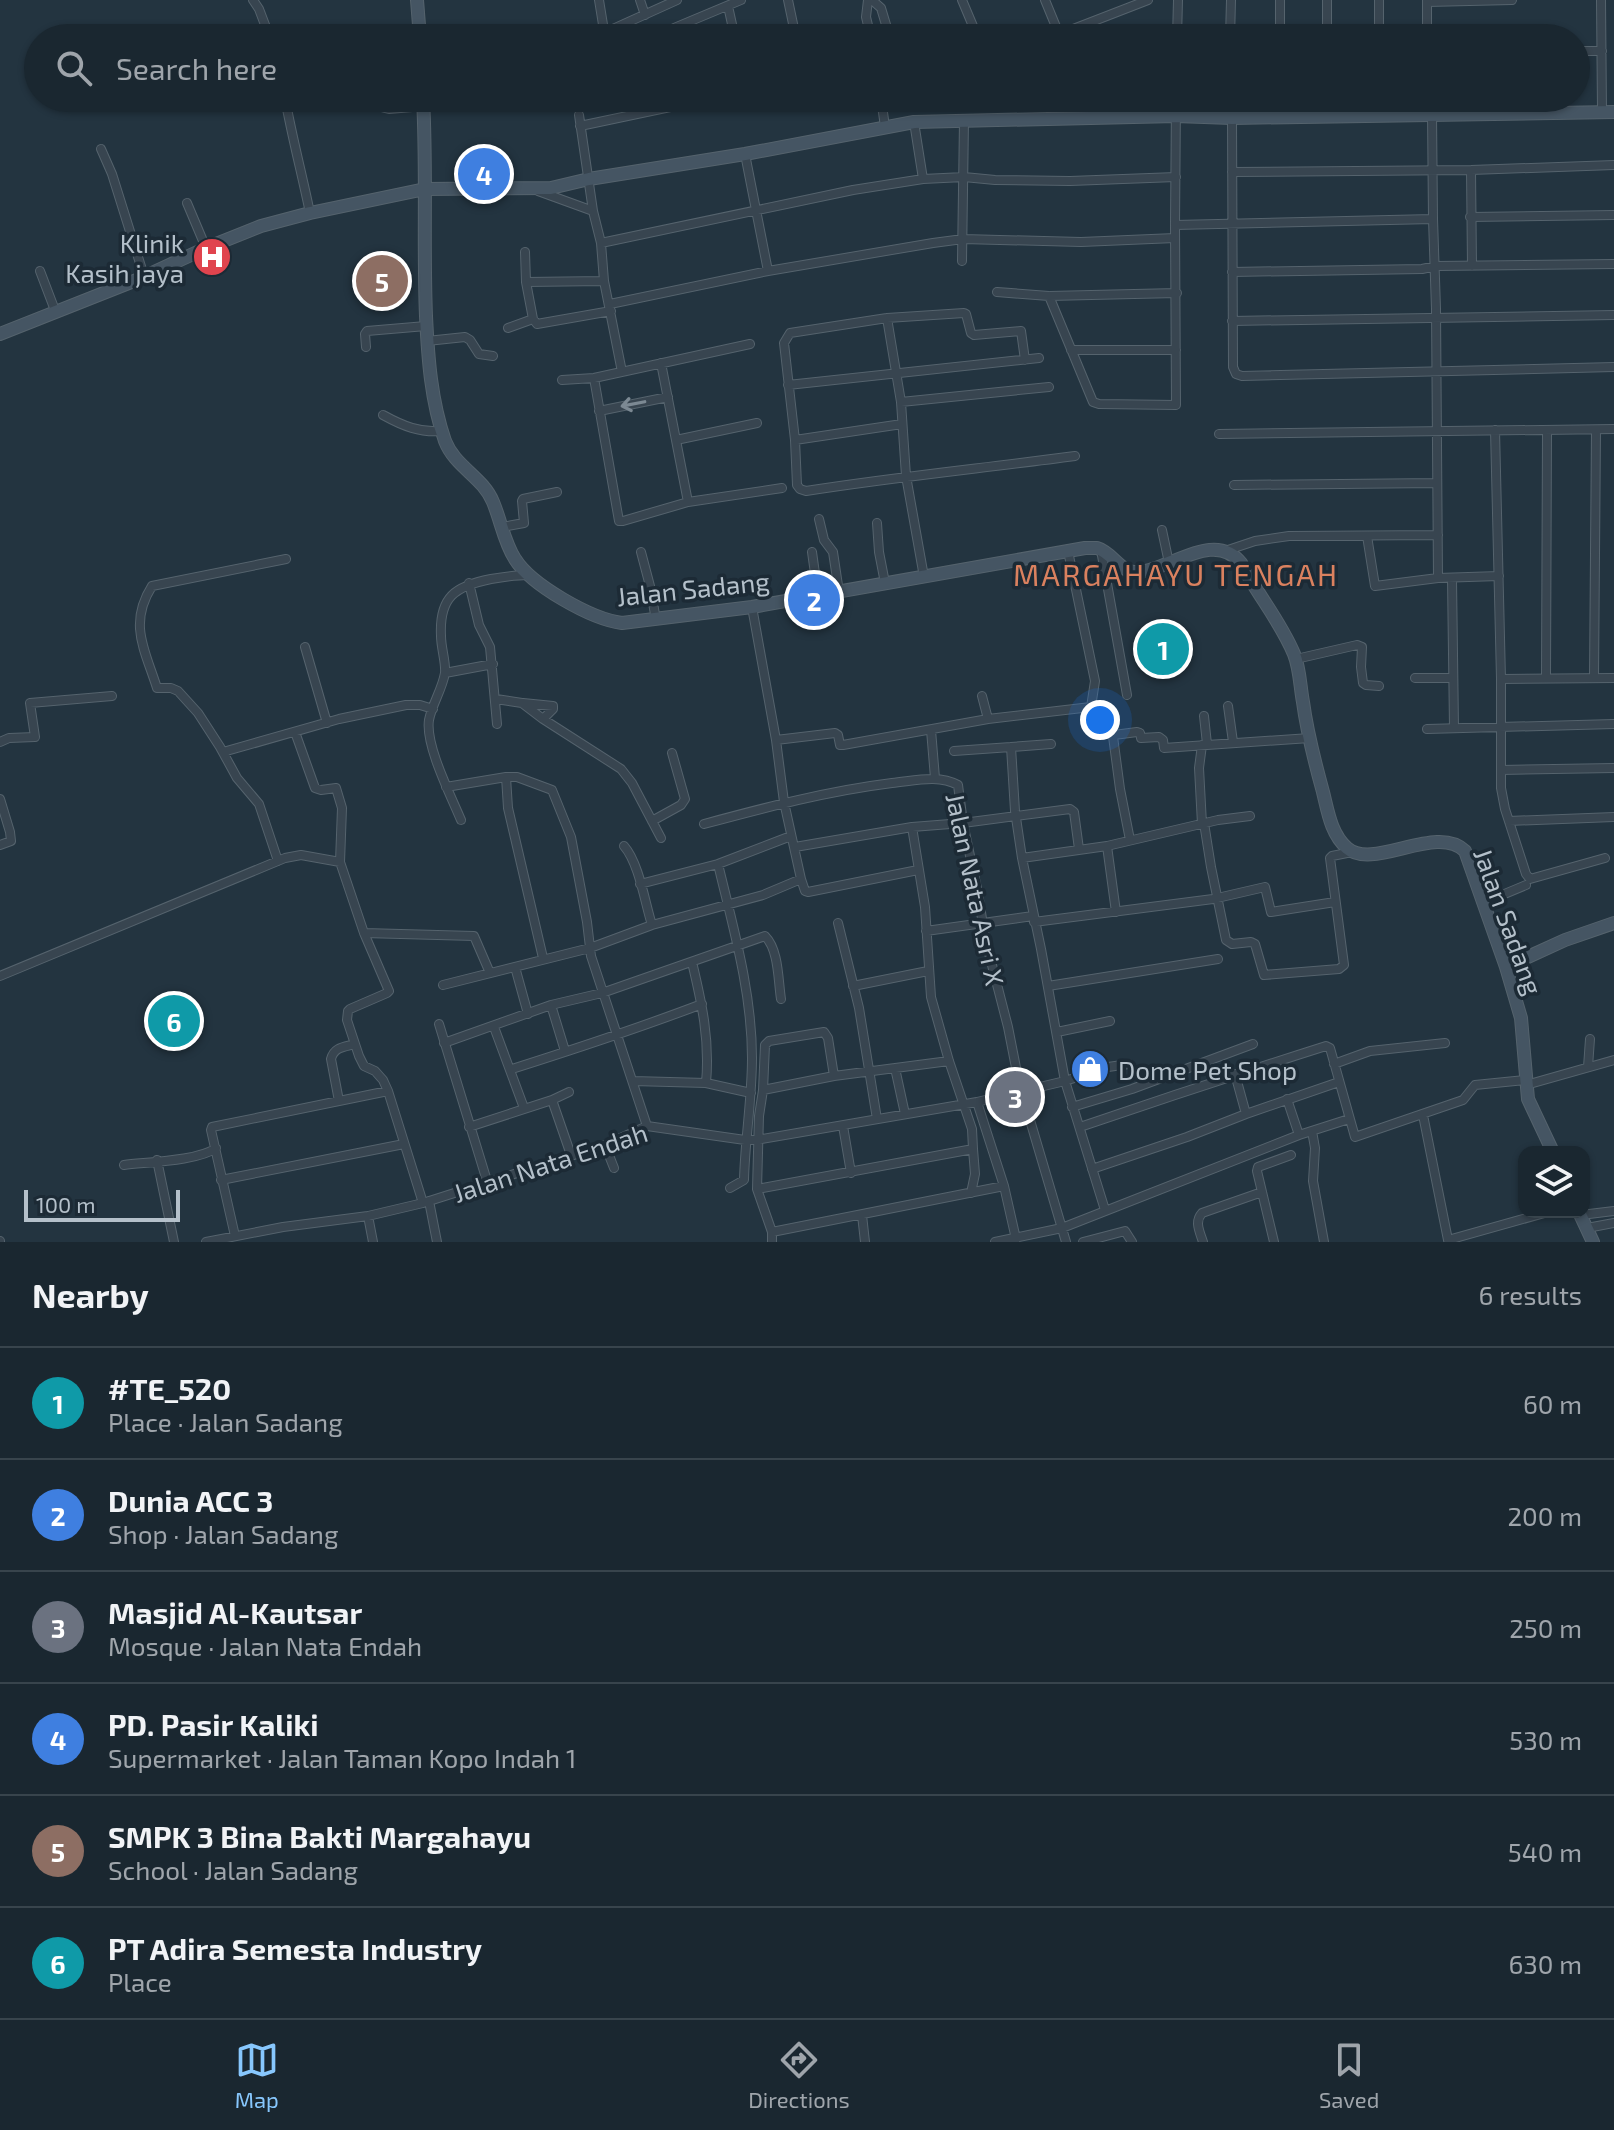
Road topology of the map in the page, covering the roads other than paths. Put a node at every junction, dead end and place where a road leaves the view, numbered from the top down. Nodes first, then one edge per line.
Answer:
1 (253, 0) edge
2 (417, 0) edge
3 (599, 0) edge
4 (640, 0) edge
5 (677, 0) edge
6 (741, 0) edge
7 (788, 0) edge
8 (870, 0) edge
9 (962, 0) edge
10 (1045, 0) edge
11 (1148, 0) edge
12 (1178, 0) edge
13 (1231, 0) edge
14 (1280, 0) edge
15 (1327, 0) edge
16 (1379, 0) edge
17 (1512, 0) edge
18 (1601, 0) edge
19 (1427, 1) edge
20 (1128, 4) edge
21 (728, 6) junction
22 (645, 15) junction
23 (265, 24) edge
24 (419, 24) edge
25 (603, 24) edge
26 (627, 24) edge
27 (684, 24) edge
28 (732, 24) edge
29 (793, 24) edge
30 (868, 24) edge
31 (886, 24) edge
32 (972, 24) edge
33 (1055, 24) edge
34 (1082, 24) edge
35 (1177, 24) edge
36 (1230, 24) edge
37 (1280, 24) edge
38 (1327, 24) edge
39 (1379, 24) edge
40 (1427, 24) edge
41 (1590, 51) edge
42 (1602, 51) junction
43 (287, 112) edge
44 (423, 112) edge
45 (640, 112) edge
46 (883, 112) edge
47 (1176, 112) edge
48 (1608, 112) edge
49 (1432, 114) junction
50 (579, 115) dead end
51 (1380, 115) joint
52 (1176, 116) junction
53 (1232, 118) junction
54 (964, 120) junction
55 (914, 122) junction
56 (580, 126) junction
57 (885, 127) junction
58 (101, 149) dead end
59 (745, 154) junction
60 (1614, 165) edge
61 (1432, 169) junction
62 (1471, 170) junction
63 (1232, 172) junction
64 (964, 177) junction
65 (1176, 177) junction
66 (589, 179) junction
67 (923, 179) junction
68 (529, 188) junction
69 (425, 189) junction
70 (187, 203) dead end
71 (593, 211) junction
72 (756, 211) junction
73 (310, 213) junction
74 (1614, 215) edge
75 (1470, 217) junction
76 (1433, 219) junction
77 (1175, 225) junction
78 (1233, 225) junction
79 (1175, 238) junction
80 (963, 239) junction
81 (601, 243) junction
82 (206, 248) junction
83 (525, 252) dead end
84 (962, 261) dead end
85 (1614, 264) edge
86 (1436, 266) junction
87 (1472, 266) junction
88 (40, 271) dead end
89 (768, 271) junction
90 (1232, 272) junction
91 (144, 276) junction
92 (604, 281) junction
93 (526, 282) junction
94 (997, 292) dead end
95 (1177, 293) junction
96 (1049, 296) junction
97 (610, 308) junction
98 (56, 313) junction
99 (1614, 315) edge
100 (1436, 317) junction
101 (887, 318) junction
102 (533, 319) junction
103 (1232, 321) junction
104 (426, 326) junction
105 (508, 328) dead end
106 (0, 334) edge
107 (427, 341) junction
108 (750, 344) dead end
109 (366, 347) dead end
110 (1071, 350) junction
111 (1176, 350) junction
112 (493, 356) dead end
113 (1039, 358) dead end
114 (1025, 360) junction
115 (661, 363) junction
116 (1614, 367) edge
117 (1437, 371) junction
118 (622, 372) junction
119 (896, 373) junction
120 (594, 378) junction
121 (562, 380) dead end
122 (788, 385) junction
123 (1049, 387) dead end
124 (668, 397) junction
125 (901, 402) junction
126 (599, 411) junction
127 (383, 415) dead end
128 (757, 423) dead end
129 (902, 424) junction
130 (1614, 429) edge
131 (1495, 430) junction
132 (1596, 430) junction
133 (442, 431) junction
134 (1437, 431) junction
135 (1547, 431) junction
136 (1219, 434) dead end
137 (676, 440) junction
138 (795, 440) junction
139 (1075, 456) dead end
140 (906, 476) junction
141 (1436, 483) junction
142 (1234, 485) dead end
143 (782, 488) dead end
144 (557, 492) dead end
145 (688, 502) junction
146 (819, 519) dead end
147 (877, 523) dead end
148 (502, 527) junction
149 (1162, 530) dead end
150 (1438, 535) junction
151 (1367, 536) junction
152 (1100, 549) junction
153 (1068, 551) junction
154 (1225, 551) junction
155 (641, 552) dead end
156 (812, 552) dead end
157 (286, 559) dead end
158 (1169, 563) junction
159 (528, 575) junction
160 (1499, 576) junction
161 (924, 577) junction
162 (1438, 578) junction
163 (1452, 579) junction
164 (469, 583) junction
165 (885, 583) junction
166 (1362, 586) dead end
167 (1375, 586) junction
168 (839, 592) junction
169 (818, 595) junction
170 (752, 607) junction
171 (656, 620) junction
172 (305, 647) dead end
173 (1296, 659) junction
174 (493, 664) junction
175 (445, 673) junction
176 (1546, 677) junction
177 (1415, 678) dead end
178 (1453, 678) junction
179 (1594, 678) junction
180 (1614, 678) edge
181 (1501, 679) junction
182 (1379, 686) dead end
183 (1127, 695) dead end
184 (112, 696) dead end
185 (982, 696) dead end
186 (496, 699) junction
187 (522, 703) junction
188 (1228, 706) dead end
189 (1091, 707) junction
190 (433, 709) junction
191 (1204, 716) dead end
192 (543, 719) junction
193 (988, 719) junction
194 (327, 723) junction
195 (497, 724) dead end
196 (1614, 724) edge
197 (1454, 728) junction
198 (1500, 728) junction
199 (1427, 729) dead end
200 (931, 730) junction
201 (295, 732) junction
202 (1114, 735) junction
203 (1310, 738) junction
204 (776, 740) junction
205 (0, 742) edge
206 (1233, 742) junction
207 (1051, 744) dead end
208 (1205, 745) junction
209 (1011, 747) junction
210 (954, 751) dead end
211 (223, 752) junction
212 (672, 753) dead end
213 (1614, 768) edge
214 (1501, 770) junction
215 (506, 777) junction
216 (935, 778) junction
217 (446, 787) junction
218 (0, 799) edge
219 (784, 802) junction
220 (1250, 816) dead end
221 (1016, 817) junction
222 (1614, 817) edge
223 (461, 820) dead end
224 (652, 821) junction
225 (1509, 821) junction
226 (963, 823) junction
227 (1203, 823) junction
228 (704, 824) dead end
229 (912, 827) junction
230 (791, 836) junction
231 (661, 838) dead end
232 (1130, 840) junction
233 (0, 845) edge
234 (624, 846) dead end
235 (1107, 846) junction
236 (795, 847) junction
237 (1079, 849) junction
238 (1352, 852) junction
239 (1022, 858) junction
240 (1605, 858) dead end
241 (278, 861) junction
242 (340, 862) junction
243 (718, 864) junction
244 (918, 870) junction
245 (801, 879) junction
246 (640, 884) junction
247 (1526, 885) dead end
248 (1217, 898) junction
249 (1335, 902) junction
250 (1483, 903) junction
251 (728, 905) junction
252 (1116, 912) junction
253 (1034, 919) junction
254 (983, 922) junction
255 (838, 923) dead end
256 (1614, 923) edge
257 (652, 925) junction
258 (926, 931) junction
259 (364, 933) junction
260 (738, 944) junction
261 (590, 948) junction
262 (543, 958) junction
263 (1218, 959) dead end
264 (692, 962) junction
265 (515, 967) junction
266 (1506, 967) junction
267 (928, 971) junction
268 (490, 973) junction
269 (0, 976) edge
270 (443, 985) dead end
271 (853, 986) junction
272 (1048, 986) junction
273 (602, 993) junction
274 (781, 999) dead end
275 (702, 1004) junction
276 (551, 1005) junction
277 (528, 1014) junction
278 (1110, 1021) dead end
279 (439, 1024) dead end
280 (494, 1027) junction
281 (1057, 1032) junction
282 (617, 1036) junction
283 (1590, 1039) dead end
284 (444, 1043) junction
285 (1445, 1043) dead end
286 (355, 1044) junction
287 (1253, 1044) dead end
288 (565, 1051) junction
289 (1614, 1060) edge
290 (949, 1061) junction
291 (1129, 1064) dead end
292 (1334, 1064) junction
293 (1588, 1067) junction
294 (895, 1068) junction
295 (512, 1069) junction
296 (869, 1071) junction
297 (1235, 1074) junction
298 (834, 1076) junction
299 (633, 1081) junction
300 (1065, 1081) junction
301 (1339, 1082) junction
302 (706, 1083) junction
303 (1526, 1083) junction
304 (763, 1090) junction
305 (388, 1091) junction
306 (1021, 1091) junction
307 (569, 1092) dead end
308 (751, 1093) junction
309 (1287, 1099) junction
310 (552, 1100) junction
311 (339, 1101) junction
312 (977, 1102) junction
313 (964, 1104) junction
314 (1072, 1107) junction
315 (524, 1108) junction
316 (905, 1114) junction
317 (1246, 1114) junction
318 (1423, 1115) junction
319 (877, 1119) junction
320 (1349, 1119) junction
321 (647, 1126) junction
322 (843, 1126) junction
323 (469, 1127) junction
324 (1080, 1127) junction
325 (1312, 1131) junction
326 (1299, 1135) junction
327 (753, 1140) junction
328 (404, 1144) junction
329 (605, 1145) junction
330 (1550, 1146) edge
331 (216, 1148) junction
332 (973, 1149) junction
333 (571, 1155) junction
334 (1291, 1155) dead end
335 (157, 1160) junction
336 (124, 1165) dead end
337 (614, 1168) dead end
338 (1092, 1169) junction
339 (851, 1173) junction
340 (221, 1180) junction
341 (487, 1181) junction
342 (1004, 1186) junction
343 (730, 1188) dead end
344 (757, 1189) junction
345 (1262, 1192) junction
346 (971, 1193) junction
347 (426, 1202) junction
348 (1105, 1210) junction
349 (1614, 1211) edge
350 (1590, 1213) edge
351 (862, 1215) junction
352 (368, 1216) junction
353 (1527, 1218) edge
354 (1582, 1218) edge
355 (1614, 1223) edge
356 (1062, 1228) junction
357 (1587, 1228) junction
358 (235, 1236) junction
359 (772, 1237) edge
360 (1016, 1239) junction
361 (220, 1240) edge
362 (174, 1242) edge
363 (206, 1242) edge
364 (373, 1242) edge
365 (437, 1242) edge
366 (865, 1242) edge
367 (995, 1242) edge
368 (1066, 1242) edge
369 (1083, 1242) edge
370 (1132, 1242) edge
371 (1203, 1242) edge
372 (1274, 1242) edge
373 (1324, 1242) edge
374 (1593, 1242) edge

1 - 23 street
2 - 24 street
3 - 25 street
4 - 22 street
5 - 22 street
6 - 21 street
7 - 29 street
8 - 30 street
8 - 31 street
9 - 32 street
10 - 33 street
11 - 20 street
12 - 35 street
13 - 36 street
14 - 37 street
15 - 38 street
16 - 39 street
17 - 19 street
18 - 42 street
19 - 40 street
20 - 34 street
21 - 27 street
21 - 28 street
22 - 26 street
41 - 42 street
42 - 48 street
43 - 73 street
44 - 69 street, Jalan Sadang
45 - 56 street
46 - 57 street
47 - 52 street
48 - 49 street
49 - 51 street
49 - 61 street
50 - 56 street
51 - 53 street
52 - 53 street
52 - 54 street
52 - 65 street
53 - 63 street
54 - 55 street
54 - 64 street
55 - 57 street
55 - 67 street
56 - 66 street
57 - 59 street
58 - 91 street
59 - 66 street
59 - 72 street
60 - 62 street
61 - 62 street
61 - 63 street
61 - 76 street
62 - 75 street
63 - 78 street
64 - 65 street
64 - 67 street
64 - 80 street
65 - 77 street
66 - 68 street
66 - 71 street
67 - 72 street
68 - 69 street
68 - 71 street
69 - 73 street
69 - 104 street, Jalan Sadang
70 - 82 street
71 - 81 street
72 - 81 street
72 - 89 street
73 - 82 street
74 - 75 street
75 - 87 street
76 - 78 street
76 - 86 street
77 - 78 street
77 - 79 street
78 - 90 street
79 - 80 street
79 - 95 street
80 - 84 street
80 - 89 street
81 - 92 street
82 - 91 street
83 - 93 street
85 - 87 street
86 - 87 street
86 - 90 street
86 - 100 street
88 - 98 street
89 - 97 street
90 - 103 street
91 - 98 street
92 - 93 street
92 - 97 street
93 - 102 street
94 - 96 street
95 - 96 street
95 - 111 street
96 - 110 street
97 - 102 street
97 - 118 street
98 - 106 street
99 - 100 street
100 - 103 street
100 - 117 street
101 - 114 street
101 - 119 street
101 - 122 street
102 - 105 street
103 - 117 street
104 - 107 street, Jalan Sadang
104 - 109 street
107 - 112 street
107 - 133 street, Jalan Sadang
108 - 115 street
110 - 111 street
110 - 111 street
113 - 114 street
114 - 119 street
115 - 118 street
115 - 124 street
116 - 117 street
117 - 134 street
118 - 120 street
119 - 122 street
119 - 125 street
120 - 121 street
120 - 126 street
122 - 138 street
123 - 125 street
124 -> 126 street
124 - 137 street
125 - 129 street
126 - 145 street
127 - 133 street
128 - 137 street
129 - 138 street
129 - 140 street
130 - 132 street
131 - 134 street
131 - 135 street
131 - 160 street
132 - 135 street
132 - 179 street
133 - 148 street, Jalan Sadang
134 - 136 street
134 - 141 street
135 - 176 street
137 - 145 street
138 - 140 street
139 - 140 street
140 - 161 street
141 - 142 street
141 - 150 street
143 - 145 street
144 - 148 street
146 - 168 street
147 - 165 street
148 - 159 street, Jalan Sadang
149 - 158 street
150 - 151 street
150 - 162 street
151 - 154 street
151 - 167 street
152 - 153 street, Jalan Sadang
152 - 158 street
152 - 183 street
153 - 161 street, Jalan Sadang
153 - 189 street
154 - 158 street
154 - 173 street
155 - 171 street
156 - 169 street
157 - 211 street
159 - 164 street
159 - 171 street, Jalan Sadang
160 - 163 street
160 - 181 street
161 - 165 street, Jalan Sadang
162 - 163 street
162 - 167 street
163 - 178 street
164 - 174 street
164 - 175 street
165 - 168 street, Jalan Sadang
166 - 167 street
168 - 169 street, Jalan Sadang
169 - 170 street, Jalan Sadang
170 - 171 street, Jalan Sadang
170 - 204 street
172 - 194 street
173 - 182 street
173 - 203 street
174 - 175 street
174 - 186 street
175 - 190 street
176 - 179 street
176 - 181 street
177 - 178 street
178 - 197 street
179 - 180 street
181 - 198 street
184 - 205 street
185 - 193 street
186 - 187 street
186 - 195 street
187 - 192 street
187 - 192 street
188 - 206 street
189 - 193 street
189 - 202 street
190 - 194 street
190 - 217 street
191 - 208 street
192 - 224 street
193 - 200 street
194 - 201 street
196 - 198 street
197 - 198 street
197 - 199 street
198 - 214 street
200 - 204 street
200 - 216 street
201 - 211 street
201 - 242 street
202 - 208 street
202 - 232 street
203 - 206 street
203 - 238 street
204 - 219 street
206 - 208 street
207 - 209 street
208 - 227 street
209 - 210 street
209 - 221 street
211 - 241 street
212 - 224 street
213 - 214 street
214 - 225 street
215 - 217 street
215 - 261 street
215 - 262 street
216 - 219 street, Jalan Nata Asri X
216 - 226 street, Jalan Nata Asri X
217 - 223 street
218 - 233 street
219 - 228 street, Jalan Nata Asri X
219 - 230 street
220 - 227 street
221 - 226 street
221 - 237 street
221 - 239 street
222 - 225 street
224 - 231 street
225 - 240 street
226 - 229 street
226 - 254 street, Jalan Nata Asri X
227 - 232 street
227 - 248 street
229 - 236 street
229 - 244 street
230 - 236 street
230 - 243 street
232 - 235 street
234 - 246 street
235 - 237 street
235 - 252 street
236 - 245 street
237 - 239 street
238 - 249 street
238 - 250 street, Jalan Sadang
239 - 253 street
241 - 242 street
241 - 269 street
242 - 259 street
243 - 246 street
243 - 251 street
244 - 245 street
244 - 258 street
245 - 251 street
246 - 257 street
247 - 250 street
248 - 249 street
248 - 249 street
248 - 252 street
250 - 266 street, Jalan Sadang
251 - 257 street
251 - 260 street
252 - 253 street
253 - 254 street
253 - 272 street
254 - 258 street
254 - 306 street, Jalan Nata Asri X
255 - 271 street
256 - 266 street
257 - 261 street
258 - 267 street
259 - 268 street
259 - 286 street
260 - 264 street
260 - 274 street
260 - 308 street
261 - 262 street
261 - 273 street
262 - 265 street
263 - 272 street
264 - 273 street
264 - 275 street
265 - 268 street
265 - 277 street
266 - 303 street, Jalan Sadang
267 - 271 street
267 - 290 street
268 - 270 street
271 - 296 street
272 - 281 street
273 - 276 street
273 - 282 street
275 - 282 street
275 - 302 street
276 - 277 street
276 - 288 street
277 - 280 street
278 - 281 street
279 - 284 street
280 - 284 street
280 - 295 street
281 - 300 street
282 - 288 street
282 - 299 street
283 - 293 street
284 - 323 street
285 - 292 street
286 - 305 street
286 - 311 street
287 - 314 street
288 - 295 street
289 - 293 street
290 - 294 street
290 - 313 street
291 - 300 street, Jalan Nata Endah
292 - 297 street
292 - 301 street
293 - 303 street
294 - 296 street
294 - 316 street
295 - 315 street
296 - 298 street
296 - 319 street
297 - 317 street
297 - 324 street
298 - 304 street
298 - 304 street
299 - 302 street
299 - 321 street
300 - 306 street, Jalan Nata Endah
300 - 314 street
301 - 309 street
301 - 320 street
302 - 308 street
303 - 318 street
303 - 330 street, Jalan Sadang
304 - 327 street
305 - 311 street
305 - 328 street
306 - 312 street, Jalan Nata Endah
306 - 356 street, Jalan Nata Asri X
307 - 310 street
308 - 327 street
309 - 317 street
309 - 326 street
310 - 315 street
310 - 333 street
311 - 331 street
312 - 313 street, Jalan Nata Endah
312 - 342 street
313 - 316 street, Jalan Nata Endah
313 - 332 street
314 - 324 street
315 - 323 street
316 - 319 street, Jalan Nata Endah
317 - 338 street
318 - 320 street
318 - 353 street
319 - 322 street, Jalan Nata Endah
320 - 325 street
321 - 327 street, Jalan Nata Endah
321 - 329 street, Jalan Nata Endah
322 - 327 street, Jalan Nata Endah
322 - 339 street
323 - 341 street
324 - 338 street
325 - 326 street
325 - 373 street
326 - 348 street
327 - 343 street
327 - 344 street
328 - 340 street
328 - 347 street
329 - 333 street, Jalan Nata Endah
329 - 337 street
331 - 335 street
331 - 340 street
332 - 339 street
332 - 346 street
333 - 341 street, Jalan Nata Endah
334 - 345 street
335 - 336 street
335 - 362 street
338 - 348 street
339 - 344 street
340 - 358 street
341 - 347 street, Jalan Nata Endah
342 - 346 street
342 - 360 street
344 - 359 street
345 - 371 street
345 - 372 street
346 - 351 street
347 - 352 street, Jalan Nata Endah
347 - 365 street
348 - 356 street
349 - 350 street
351 - 359 street
351 - 366 street
352 - 358 street, Jalan Nata Endah
352 - 364 street
354 - 357 street
355 - 357 street
356 - 360 street
356 - 368 street, Jalan Nata Asri X
357 - 374 street
358 - 361 street, Jalan Nata Endah
360 - 367 street
361 - 363 street, Jalan Nata Endah
369 - 370 street

